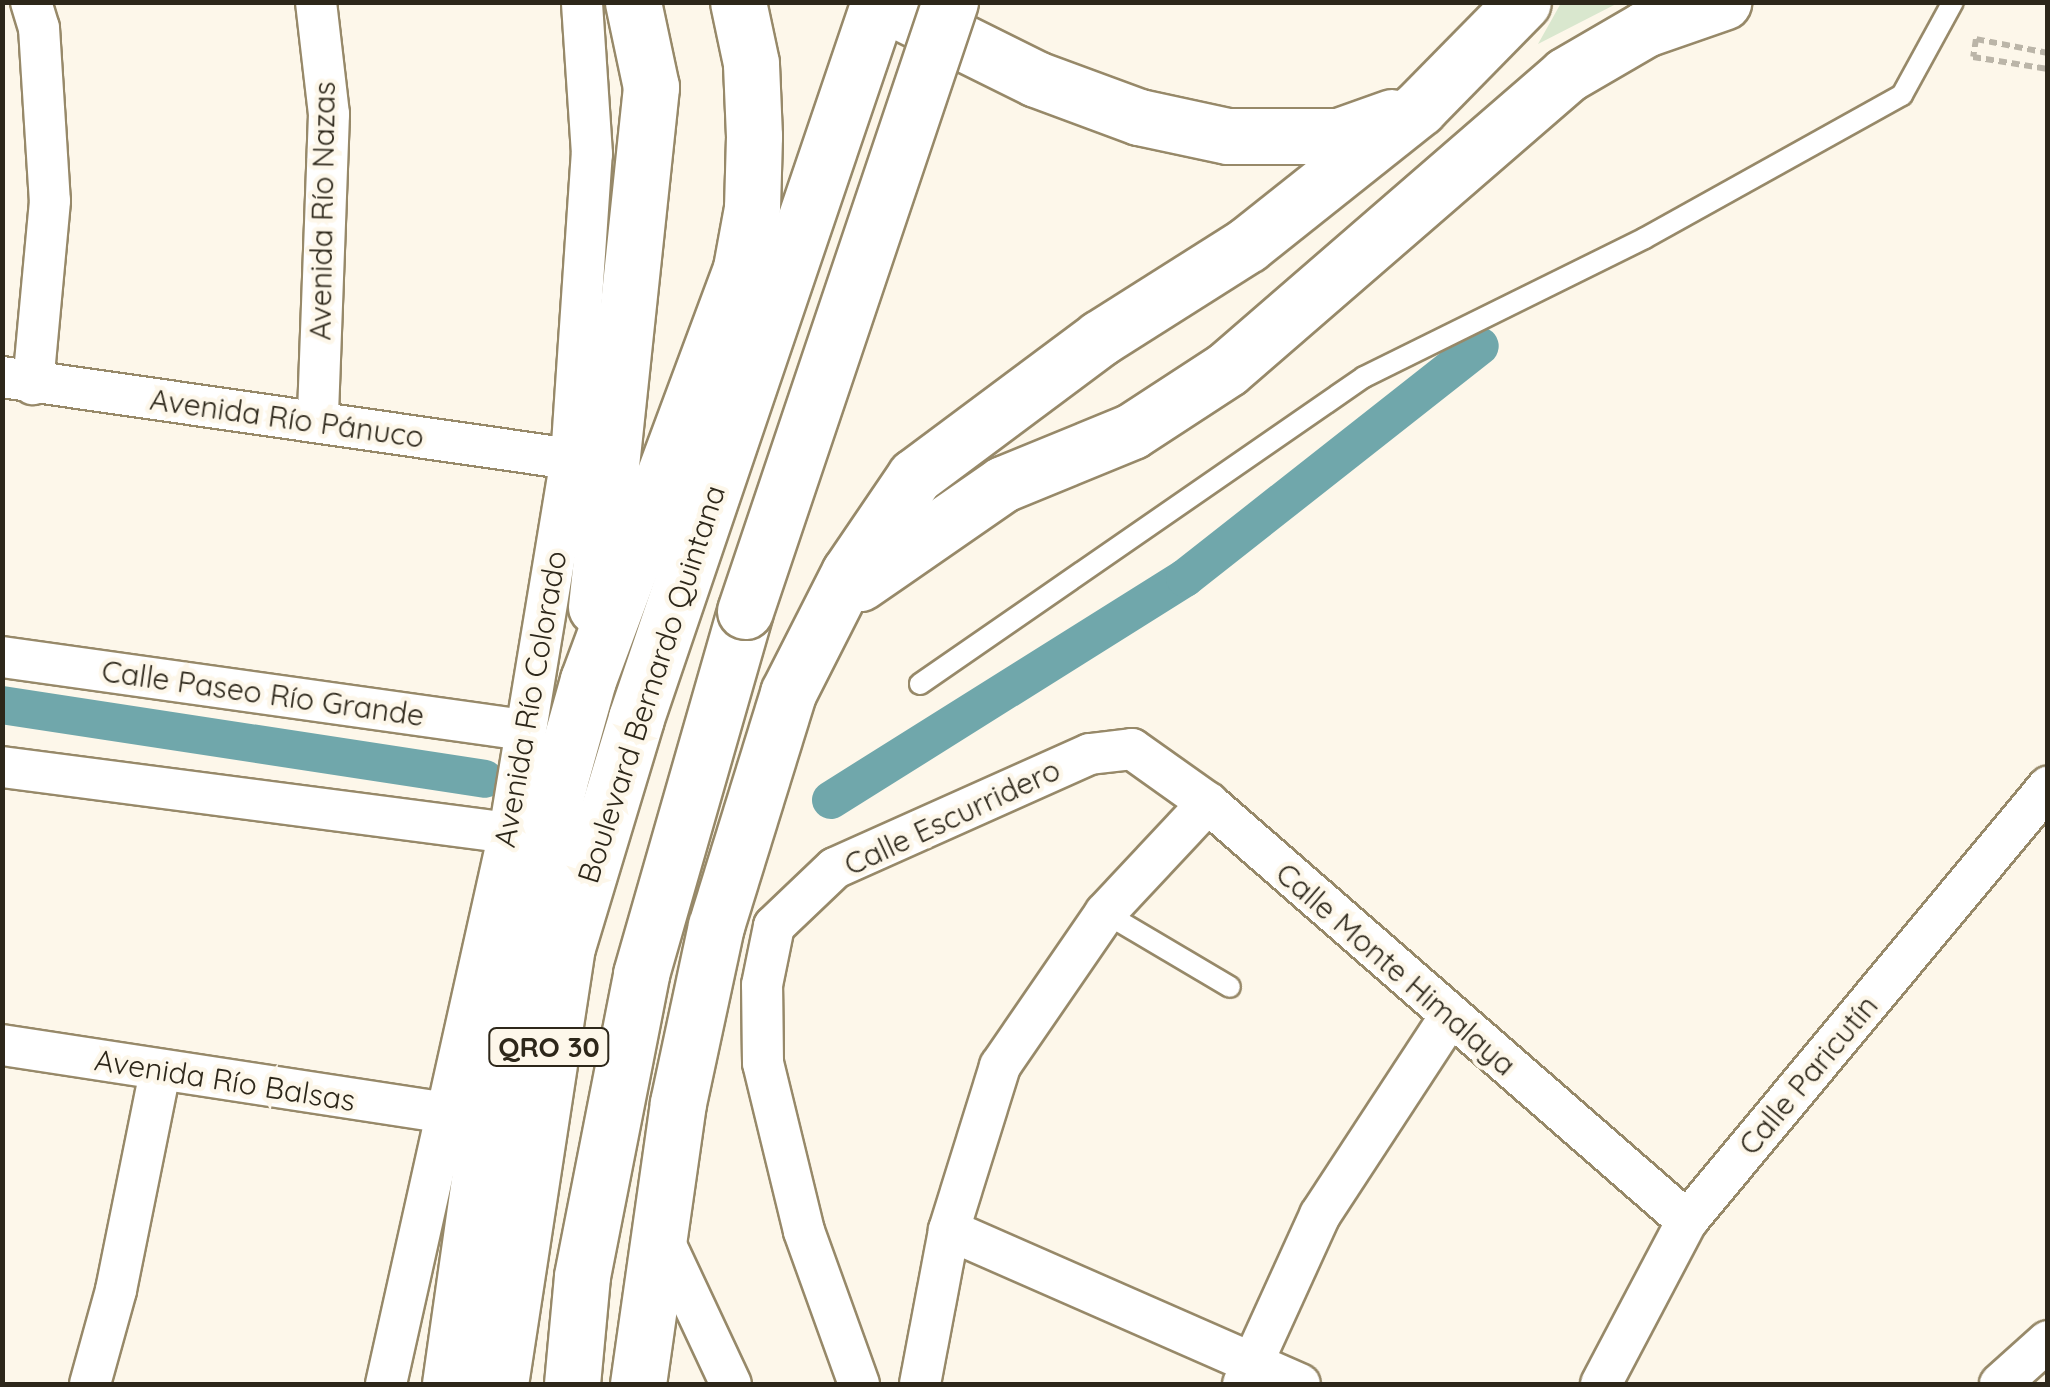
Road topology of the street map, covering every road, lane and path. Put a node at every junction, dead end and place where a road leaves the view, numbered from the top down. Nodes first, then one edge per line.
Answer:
1 (31, 2) edge
2 (316, 2) edge
3 (582, 2) edge
4 (634, 2) edge
5 (738, 2) edge
6 (882, 2) edge
7 (950, 2) edge
8 (1523, 2) edge
9 (1722, 2) edge
10 (1953, 2) edge
11 (2048, 53) edge
12 (2048, 69) edge
13 (1419, 108) junction
14 (18, 380) edge
15 (318, 420) junction
16 (571, 460) junction
17 (829, 613) junction
18 (2, 656) edge
19 (588, 680) junction
20 (920, 684) dead end
21 (524, 730) junction
22 (1090, 754) joint
23 (2, 768) edge
24 (2048, 788) edge
25 (1208, 802) junction
26 (508, 834) junction
27 (1104, 913) junction
28 (1230, 986) dead end
29 (1448, 1018) junction
30 (2, 1044) edge
31 (160, 1071) junction
32 (447, 1113) junction
33 (1687, 1221) junction
34 (948, 1230) junction
35 (663, 1238) junction
36 (2048, 1341) edge
37 (1247, 1372) edge
38 (90, 1384) edge
39 (386, 1384) edge
40 (450, 1384) edge
41 (500, 1384) edge
42 (572, 1384) edge
43 (638, 1384) edge
44 (731, 1384) edge
45 (858, 1384) edge
46 (920, 1384) edge
47 (1300, 1384) edge
48 (1601, 1384) edge
49 (2000, 1384) edge

1 - 14 street
2 - 15 street, Avenida Río Nazas
3 - 16 street, Avenida Río Colorado
4 - 19 highway
5 - 19 highway
6 - 13 highway
6 - 41 highway, Boulevard Bernardo Quintana / QRO 30
7 - 42 highway, QRO 30, bridge
8 - 13 highway
9 - 17 highway
10 - 20 lane
11 - 12 path
13 - 17 highway
14 - 15 street, Avenida Río Pánuco
15 - 16 street, Avenida Río Pánuco
16 - 21 street, Avenida Río Colorado
17 - 35 highway
18 - 21 street, Calle Paseo Río Grande
19 - 40 highway
21 - 26 street, Avenida Río Colorado
22 - 25 street, Calle Monte Himalaya
22 - 45 street, Calle Escurridero
23 - 26 street
24 - 33 street, Calle Paricutín
25 - 27 street
25 - 29 street, Calle Monte Himalaya
26 - 32 street, Avenida Río Colorado
27 - 28 lane
27 - 34 street
29 - 33 street, Calle Monte Himalaya
29 - 37 street
30 - 31 street, Avenida Río Balsas
31 - 32 street, Avenida Río Balsas
31 - 38 street
32 - 39 street, Avenida Río Colorado
33 - 48 street, Calle Paricutín
34 - 37 street
34 - 46 street
35 - 43 highway
35 - 44 street
36 - 49 street
37 - 47 street

